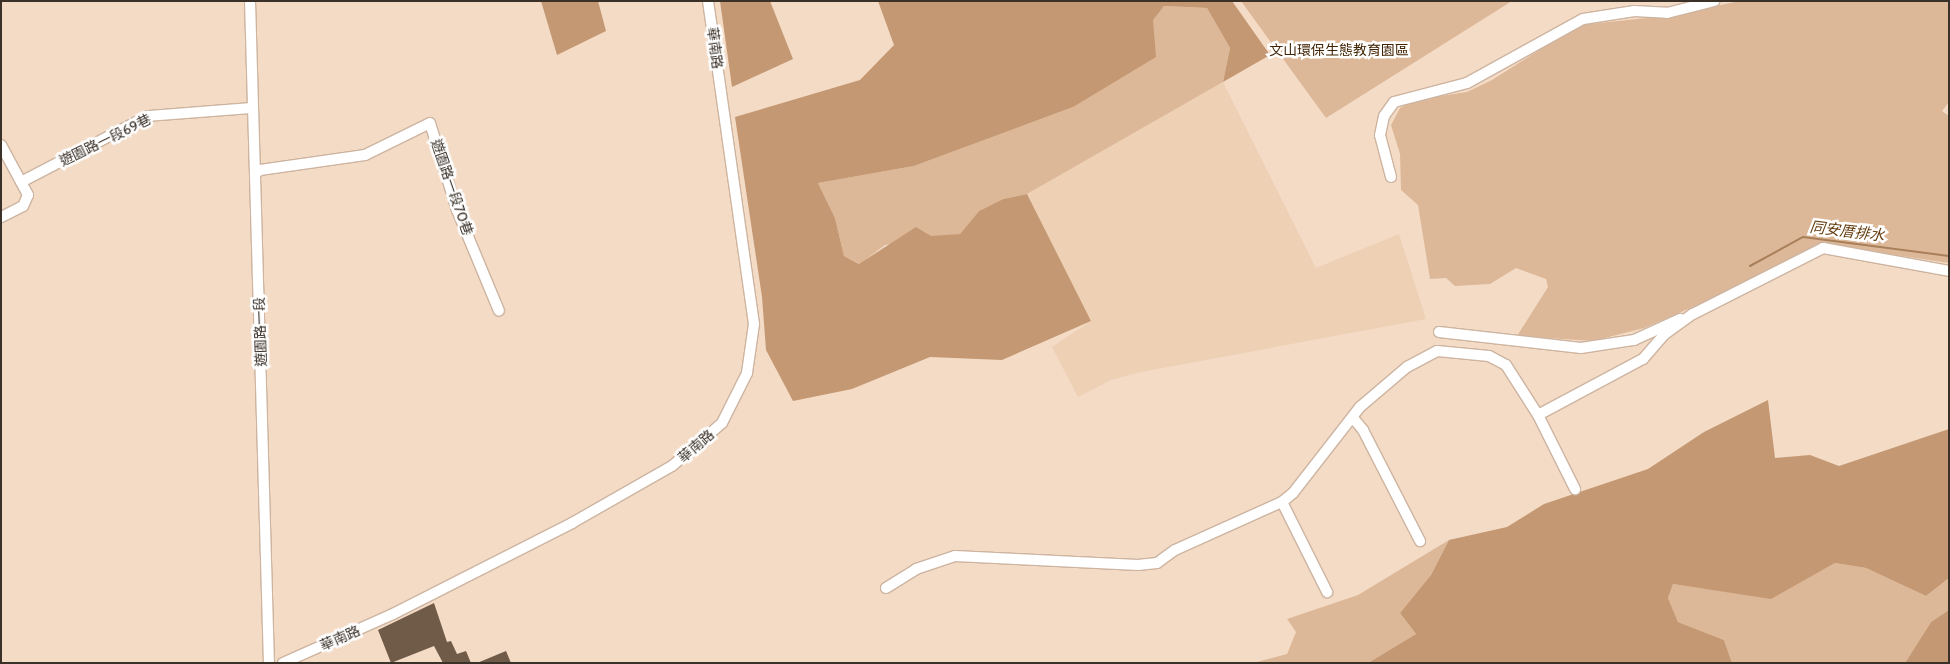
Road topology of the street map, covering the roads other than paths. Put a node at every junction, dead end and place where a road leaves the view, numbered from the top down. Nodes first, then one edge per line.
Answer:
1 (250, 1) edge
2 (708, 1) edge
3 (1714, 1) edge
4 (253, 108) junction
5 (1, 145) edge
6 (255, 174) junction
7 (1391, 177) dead end
8 (20, 182) junction
9 (1, 217) edge
10 (1949, 271) edge
11 (499, 311) dead end
12 (1693, 314) junction
13 (1439, 332) dead end
14 (1538, 415) junction
15 (1353, 418) junction
16 (1575, 489) dead end
17 (1282, 502) junction
18 (1420, 541) dead end
19 (886, 588) dead end
20 (1327, 592) dead end
21 (269, 663) edge
22 (283, 663) edge

1 - 4 street, 遊園路一段
2 - 22 street, 華南路
3 - 7 street
4 - 6 street, 遊園路一段
4 - 8 street, 遊園路一段69巷
5 - 8 street
6 - 11 street, 遊園路一段70巷
6 - 21 street, 遊園路一段
8 - 9 street
10 - 12 street
12 - 13 street
12 - 14 street
14 - 15 street
14 - 16 street
15 - 17 street
15 - 18 street
17 - 19 street
17 - 20 street

